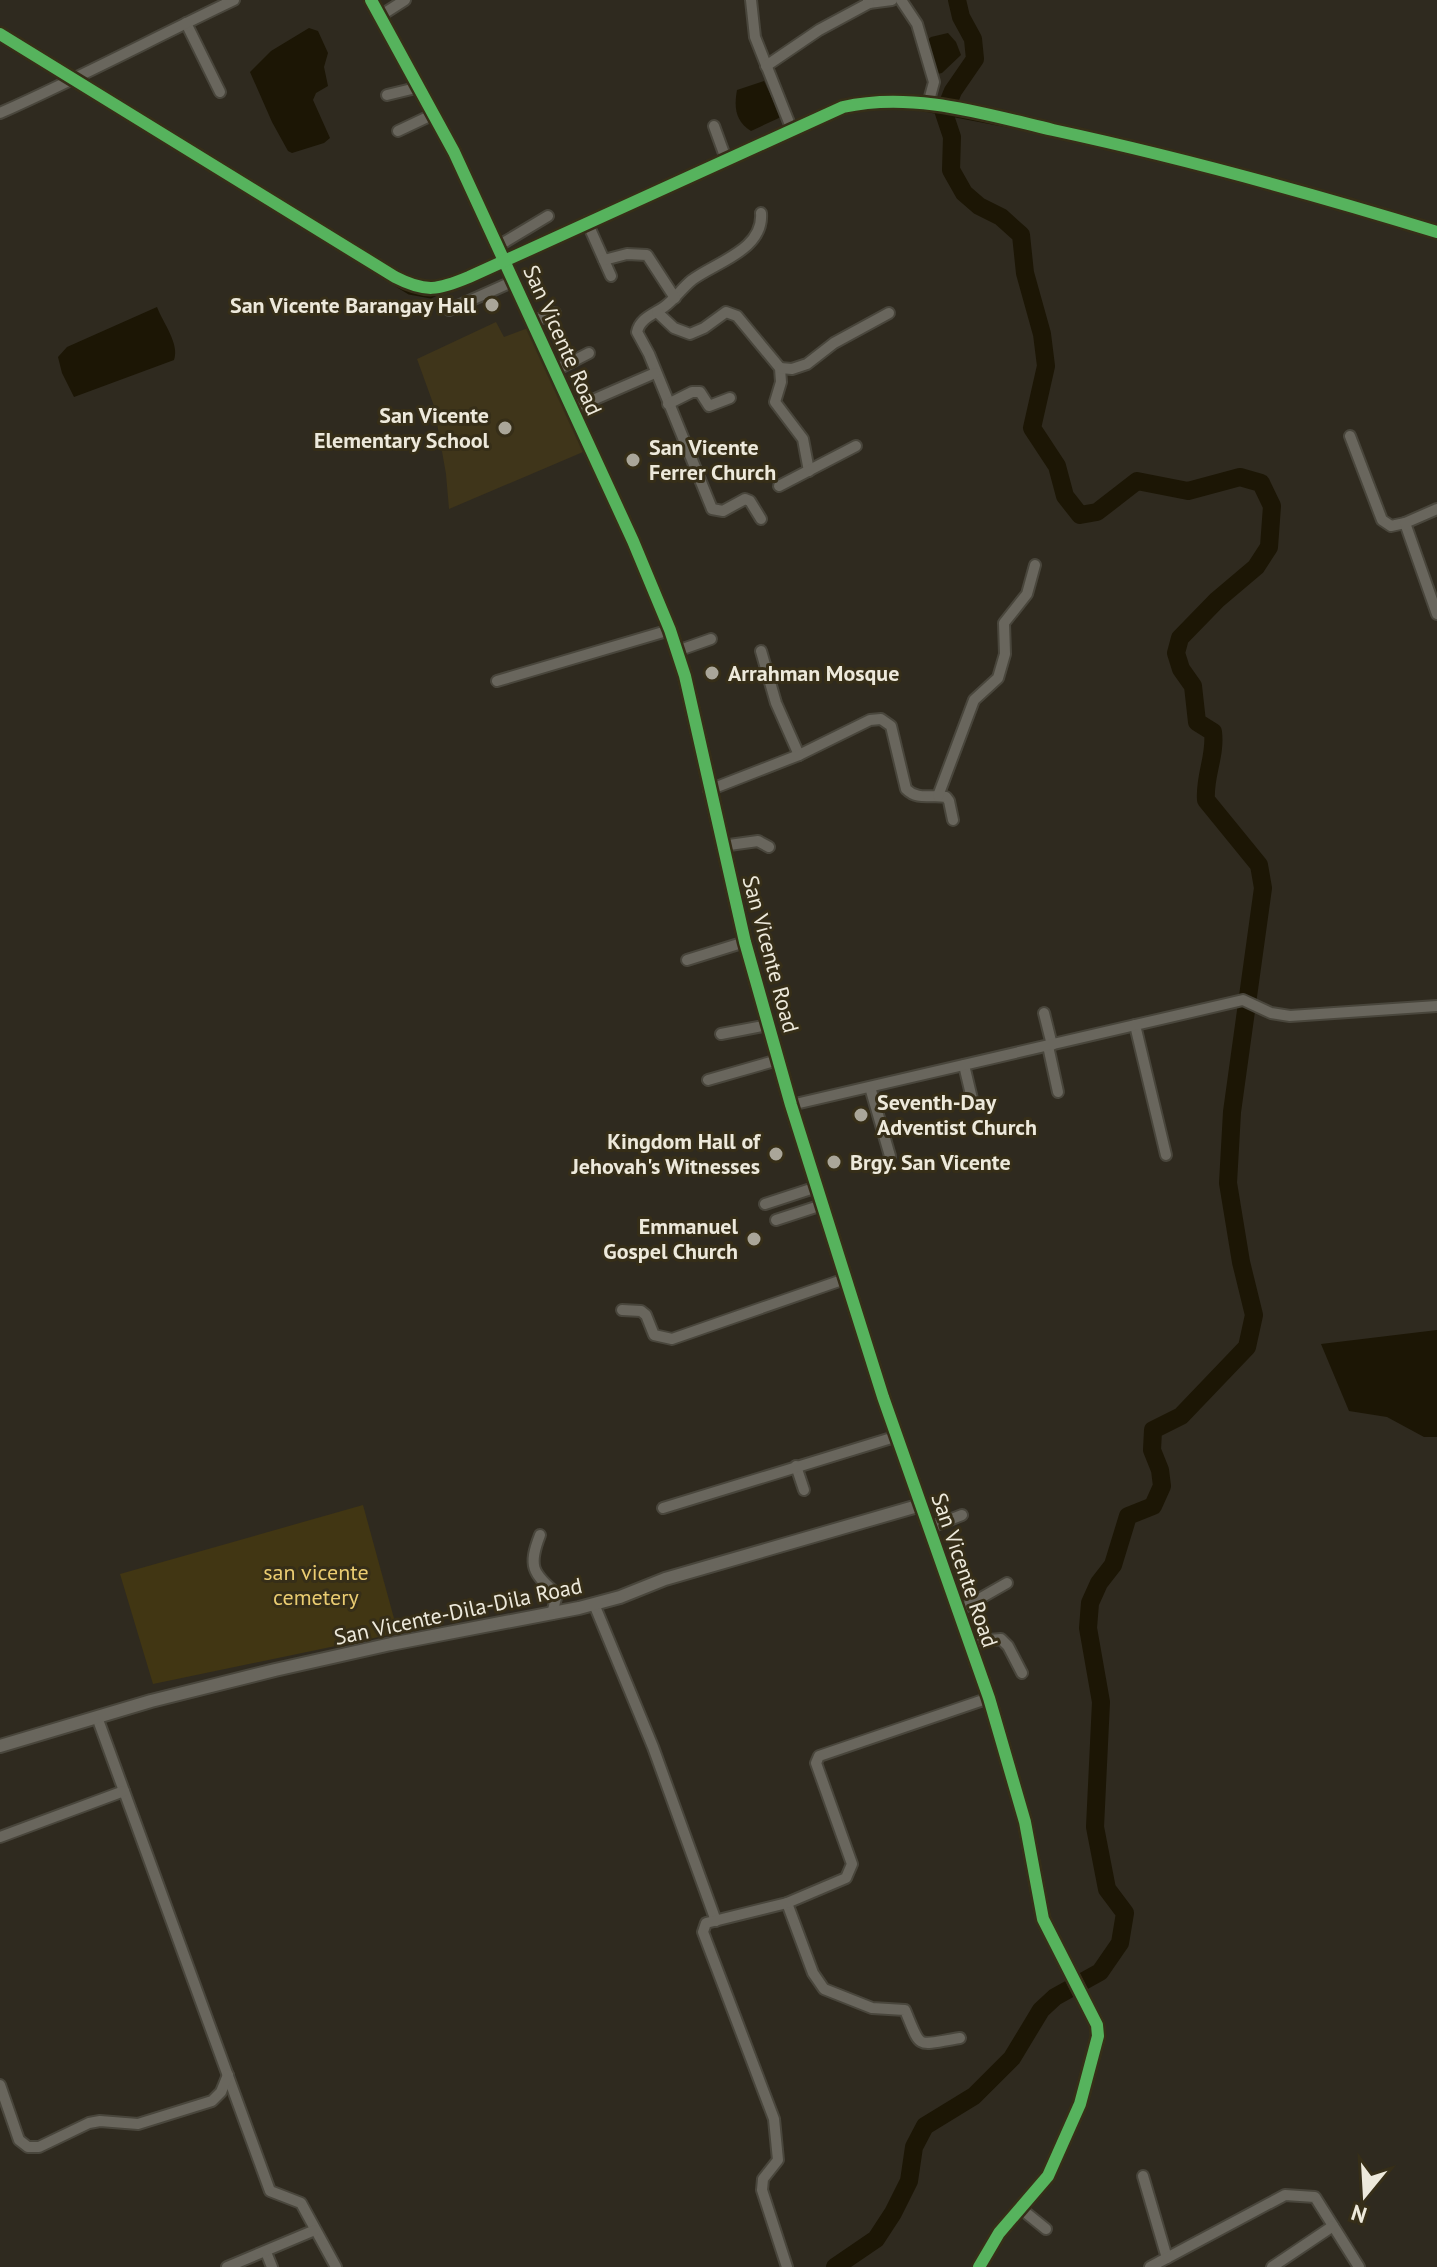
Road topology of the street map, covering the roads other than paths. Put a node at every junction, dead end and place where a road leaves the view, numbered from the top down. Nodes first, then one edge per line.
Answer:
1 (234, 0) edge
2 (371, 0) edge
3 (405, 0) edge
4 (751, 0) edge
5 (892, 0) edge
6 (901, 0) edge
7 (868, 2) edge
8 (380, 16) junction
9 (186, 23) junction
10 (0, 34) edge
11 (766, 66) junction
12 (73, 77) junction
13 (420, 87) junction
14 (220, 92) dead end
15 (387, 95) dead end
16 (928, 104) junction
17 (0, 113) edge
18 (434, 114) junction
19 (714, 126) dead end
20 (792, 130) junction
21 (398, 131) dead end
22 (726, 159) junction
23 (761, 213) dead end
24 (548, 216) dead end
25 (587, 222) junction
26 (1437, 232) edge
27 (498, 246) junction
28 (504, 259) junction
29 (604, 260) junction
30 (611, 276) dead end
31 (514, 281) junction
32 (675, 298) junction
33 (449, 310) dead end
34 (657, 312) junction
35 (555, 313) dead end
36 (889, 313) dead end
37 (534, 321) junction
38 (589, 353) dead end
39 (780, 368) junction
40 (556, 370) junction
41 (655, 373) junction
42 (730, 398) dead end
43 (668, 404) junction
44 (572, 409) junction
45 (1350, 436) dead end
46 (856, 446) dead end
47 (809, 471) junction
48 (779, 486) dead end
49 (1437, 509) edge
50 (761, 519) dead end
51 (1405, 523) junction
52 (1035, 565) dead end
53 (1437, 614) edge
54 (670, 630) junction
55 (711, 639) dead end
56 (677, 651) junction
57 (761, 651) dead end
58 (497, 681) dead end
59 (799, 755) junction
60 (709, 790) junction
61 (938, 796) junction
62 (953, 820) dead end
63 (722, 846) junction
64 (769, 847) dead end
65 (745, 942) junction
66 (687, 960) dead end
67 (1437, 1006) edge
68 (1044, 1013) dead end
69 (768, 1025) junction
70 (1135, 1025) junction
71 (721, 1034) dead end
72 (1050, 1045) junction
73 (778, 1060) junction
74 (964, 1065) junction
75 (708, 1080) dead end
76 (870, 1087) junction
77 (1058, 1092) dead end
78 (973, 1103) dead end
79 (791, 1105) junction
80 (1166, 1155) dead end
81 (890, 1156) dead end
82 (817, 1187) junction
83 (765, 1204) dead end
84 (822, 1205) junction
85 (776, 1220) dead end
86 (845, 1279) junction
87 (622, 1310) dead end
88 (898, 1436) junction
89 (796, 1466) junction
90 (804, 1490) dead end
91 (921, 1505) junction
92 (663, 1508) dead end
93 (962, 1515) dead end
94 (929, 1528) junction
95 (540, 1535) dead end
96 (1007, 1583) dead end
97 (594, 1604) junction
98 (958, 1611) junction
99 (552, 1614) junction
100 (970, 1647) junction
101 (1022, 1673) dead end
102 (989, 1698) junction
103 (97, 1717) junction
104 (0, 1746) edge
105 (124, 1791) junction
106 (0, 1837) edge
107 (787, 1903) junction
108 (716, 1921) junction
109 (960, 2038) dead end
110 (228, 2075) junction
111 (0, 2085) edge
112 (1143, 2176) dead end
113 (1020, 2208) junction
114 (1333, 2226) junction
115 (1046, 2229) dead end
116 (315, 2230) junction
117 (266, 2252) junction
118 (1167, 2258) junction
119 (227, 2267) edge
120 (272, 2267) edge
121 (336, 2267) edge
122 (787, 2267) edge
123 (979, 2267) edge
124 (1150, 2267) edge
125 (1272, 2267) edge
126 (1359, 2267) edge

1 - 9 street
2 - 8 street, San Vicente Road
3 - 8 street
4 - 11 street
5 - 7 street
6 - 16 street
7 - 11 street
8 - 13 street, San Vicente Road
9 - 12 street
9 - 14 street
10 - 12 street
11 - 20 street
12 - 17 street
12 - 28 street
13 - 15 street
13 - 18 street, San Vicente Road
16 - 20 street
16 - 26 street
18 - 21 street
18 - 27 street, San Vicente Road
19 - 22 street
20 - 22 street
22 - 25 street
23 - 32 street
24 - 27 street
25 - 28 street
25 - 29 street
27 - 28 street, San Vicente Road
28 - 31 street, San Vicente Road
29 - 30 street
29 - 32 street
31 - 33 street
31 - 37 street, San Vicente Road
32 - 34 street
34 - 39 street
34 - 41 street
35 - 37 street
36 - 39 street
37 - 40 street, San Vicente Road
38 - 40 street
39 - 47 street
40 - 44 street, San Vicente Road
41 - 43 street
41 - 44 street
42 - 43 street
43 - 50 street
44 - 54 street, San Vicente Road
45 - 51 street
46 - 47 street
47 - 48 street
49 - 51 street
51 - 53 street
52 - 61 street
54 - 56 street, San Vicente Road
54 - 58 street
55 - 56 street
56 - 60 street, San Vicente Road
57 - 59 street
59 - 60 street
59 - 61 street
60 - 63 street, San Vicente Road
61 - 62 street
63 - 64 street
63 - 65 street, San Vicente Road
65 - 66 street
65 - 69 street, San Vicente Road
67 - 70 street
68 - 72 street
69 - 71 street
69 - 73 street, San Vicente Road
70 - 72 street
70 - 80 street
72 - 74 street
72 - 77 street
73 - 75 street
73 - 79 street, San Vicente Road
74 - 76 street
74 - 78 street
76 - 79 street
76 - 81 street
79 - 82 street, San Vicente Road
82 - 83 street
82 - 84 street, San Vicente Road
84 - 85 street
84 - 86 street, San Vicente Road
86 - 87 street
86 - 88 street, San Vicente Road
88 - 89 street
88 - 91 street, San Vicente Road
89 - 90 street
89 - 92 street
91 - 94 street, San Vicente Road
91 - 97 street, San Vicente-Dila-Dila Road
93 - 94 street
94 - 98 street, San Vicente Road
95 - 99 street
96 - 98 street
97 - 99 street, San Vicente-Dila-Dila Road
97 - 108 street
98 - 100 street, San Vicente Road
99 - 103 street, San Vicente-Dila-Dila Road
100 - 101 street
100 - 102 street, San Vicente Road
102 - 107 street
102 - 113 street, San Vicente Road
103 - 104 street, San Vicente-Dila-Dila Road
103 - 105 street
105 - 106 street
105 - 110 street
107 - 108 street
107 - 109 street
108 - 122 street
110 - 111 street
110 - 116 street
112 - 118 street
113 - 115 street
113 - 123 street
114 - 118 street
114 - 125 street
114 - 126 street
116 - 117 street
116 - 121 street
117 - 119 street
117 - 120 street
118 - 124 street

